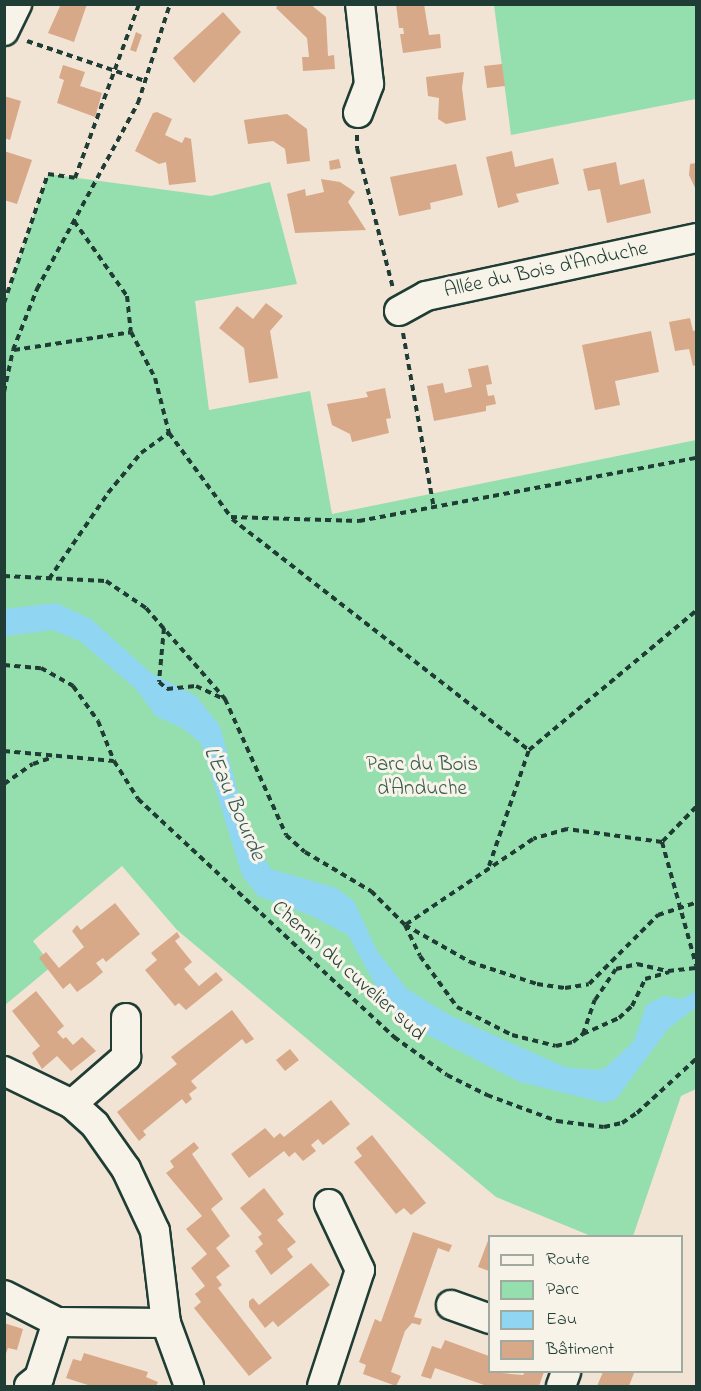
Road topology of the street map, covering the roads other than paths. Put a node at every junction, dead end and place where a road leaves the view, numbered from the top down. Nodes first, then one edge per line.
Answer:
1 (17, 4) edge
2 (360, 4) edge
3 (10, 34) edge
4 (358, 113) road end
5 (696, 238) edge
6 (399, 311) road end
7 (126, 1018) dead end
8 (4, 1071) edge
9 (72, 1104) junction
10 (329, 1204) dead end
11 (4, 1295) edge
12 (451, 1305) dead end
13 (488, 1319) edge
14 (57, 1322) junction
15 (166, 1323) junction
16 (30, 1386) edge
17 (189, 1386) edge
18 (322, 1386) edge

1 - 3 street
2 - 4 street
5 - 6 street, Allée du Bois d'Anduche
7 - 9 street
8 - 9 street
9 - 15 street
10 - 18 street
11 - 14 street
12 - 13 street
14 - 15 street
14 - 16 street
15 - 17 street

